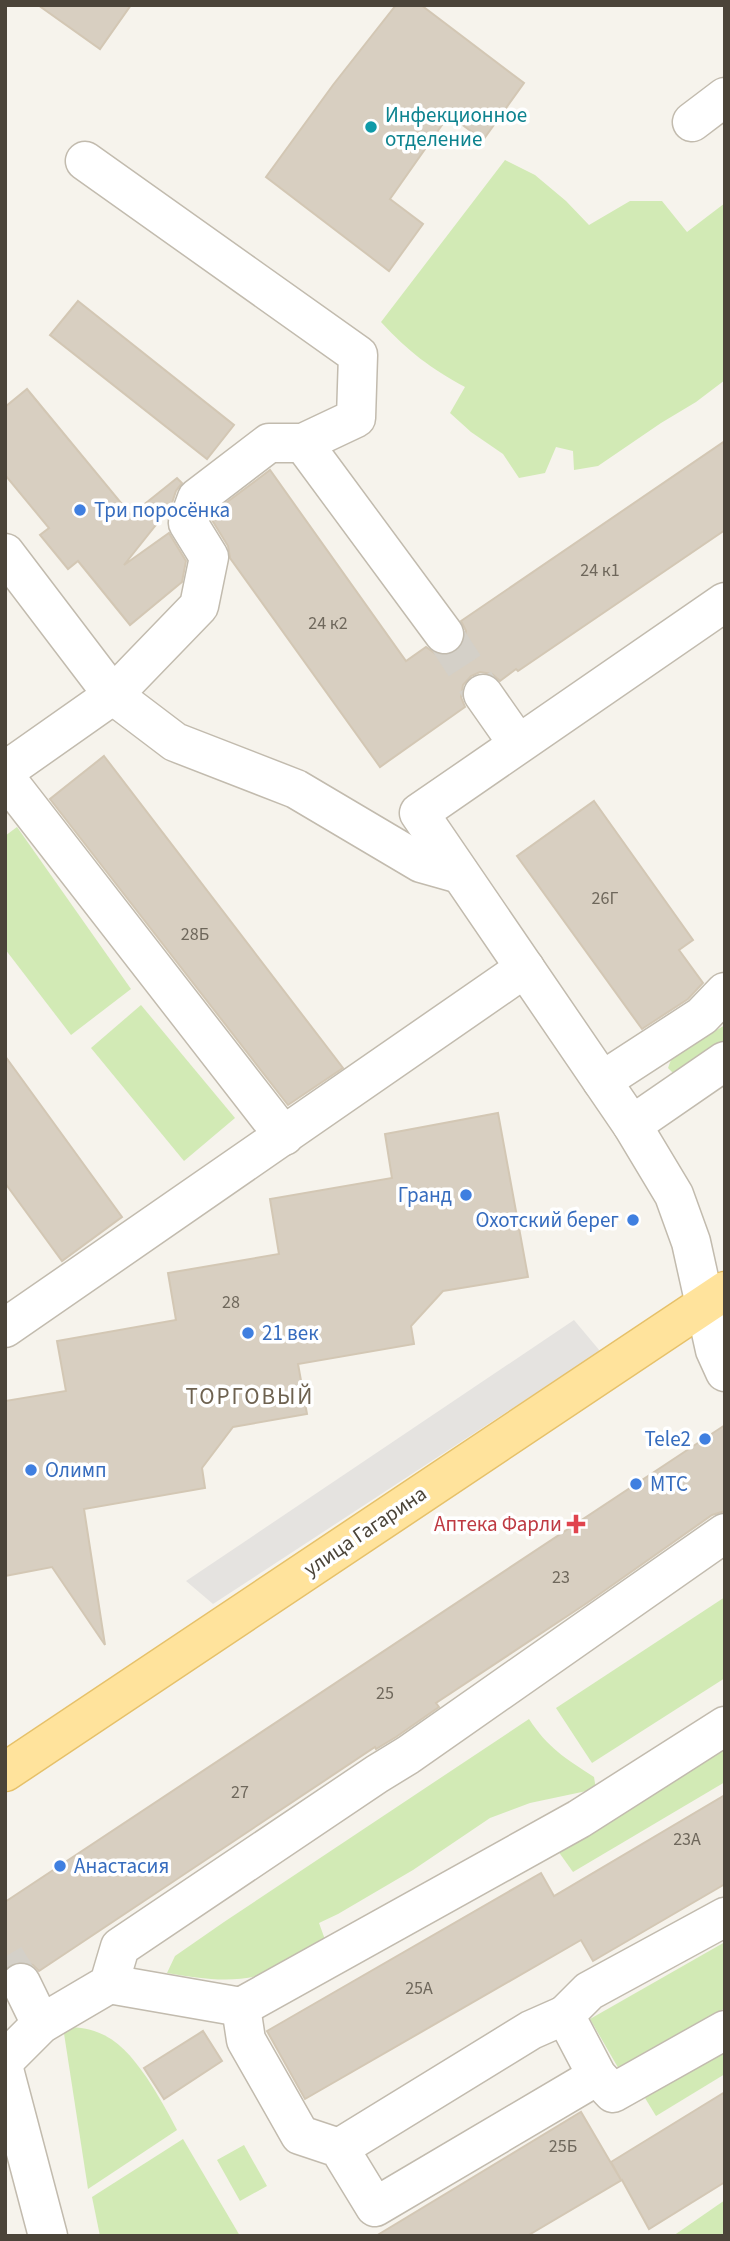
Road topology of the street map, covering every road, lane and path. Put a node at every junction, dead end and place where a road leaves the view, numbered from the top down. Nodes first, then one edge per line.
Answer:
1 (725, 97) edge
2 (692, 122) dead end
3 (85, 161) dead end
4 (303, 443) junction
5 (5, 553) edge
6 (725, 602) edge
7 (444, 634) tunnel mouth
8 (483, 694) tunnel mouth
9 (113, 695) junction
10 (518, 744) junction
11 (5, 771) edge
12 (5, 777) edge
13 (460, 874) junction
14 (524, 968) junction
15 (725, 992) edge
16 (725, 1061) edge
17 (602, 1081) junction
18 (632, 1125) junction
19 (284, 1136) junction
20 (715, 1297) edge
21 (5, 1328) edge
22 (725, 1372) edge
23 (725, 1532) edge
24 (725, 1726) edge
25 (5, 1772) edge
26 (725, 1917) edge
27 (22, 1983) tunnel mouth
28 (109, 1984) junction
29 (241, 2007) junction
30 (565, 2015) junction
31 (41, 2024) junction
32 (725, 2030) edge
33 (5, 2060) edge
34 (5, 2073) edge
35 (597, 2076) junction
36 (339, 2148) junction
37 (372, 2221) edge
38 (48, 2236) edge

1 - 2 lane
3 - 4 lane
4 - 7 lane
4 - 9 lane
5 - 9 lane
6 - 10 lane
8 - 10 lane
9 - 11 lane
9 - 13 lane
10 - 13 lane
12 - 19 lane
13 - 14 lane
14 - 17 lane
14 - 19 lane
15 - 17 lane
16 - 18 lane
17 - 18 lane
18 - 20 lane
19 - 21 lane
20 - 22 lane
20 - 25 main road, улица Гагарина
23 - 28 lane
24 - 29 lane
26 - 30 lane
27 - 31 lane
28 - 29 lane
28 - 31 lane
29 - 36 lane
30 - 35 lane
30 - 36 lane
31 - 33 lane
32 - 35 lane
34 - 38 lane
35 - 37 lane
36 - 37 lane

